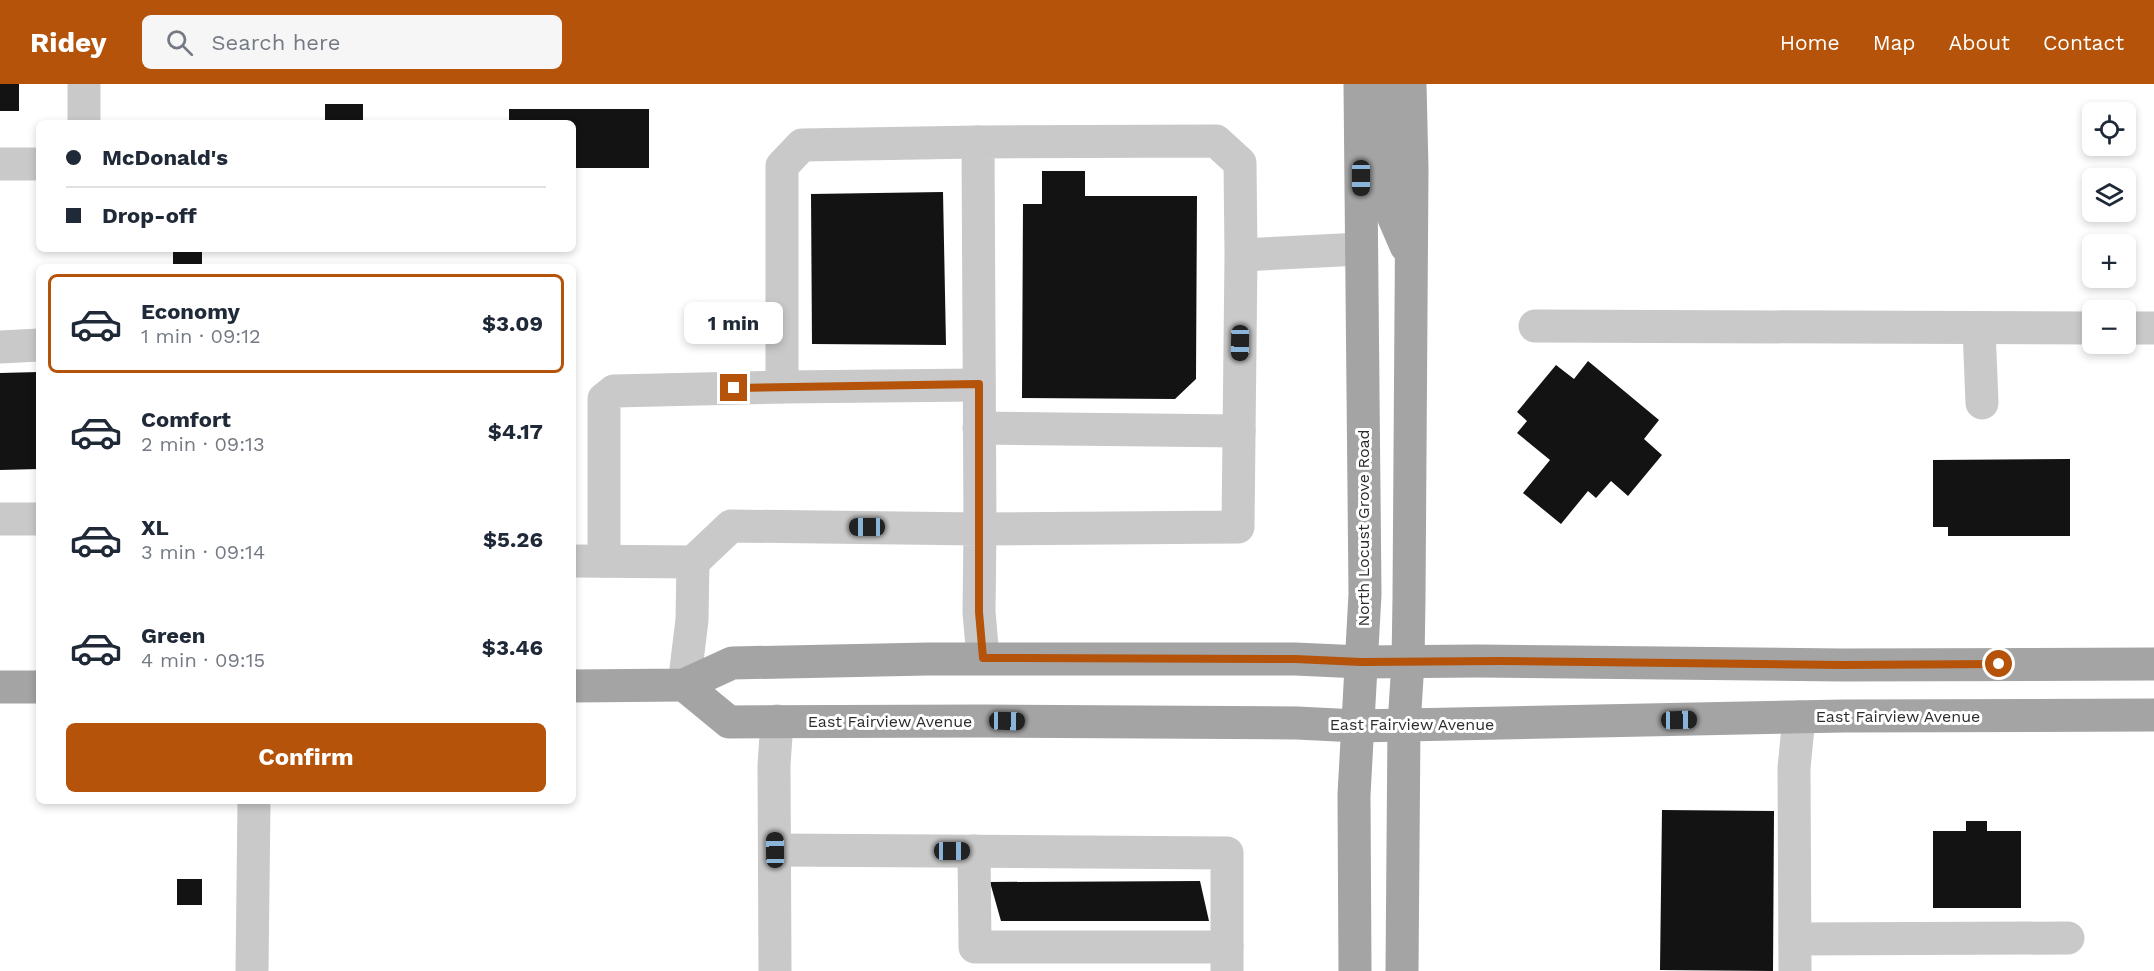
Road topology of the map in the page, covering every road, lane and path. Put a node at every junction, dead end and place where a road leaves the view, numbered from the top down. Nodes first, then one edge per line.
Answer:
1 (1360, 84) edge
2 (1385, 84) edge
3 (1410, 84) edge
4 (84, 86) dead end
5 (84, 120) edge
6 (978, 142) junction
7 (0, 164) edge
8 (36, 164) edge
9 (1361, 249) junction
10 (1240, 255) junction
11 (1410, 256) junction
12 (1535, 326) dead end
13 (1979, 328) junction
14 (2082, 328) edge
15 (2136, 328) edge
16 (2154, 328) edge
17 (36, 345) edge
18 (0, 346) edge
19 (979, 384) junction
20 (782, 387) junction
21 (1982, 403) dead end
22 (979, 428) junction
23 (1239, 431) junction
24 (0, 519) edge
25 (36, 519) edge
26 (980, 529) junction
27 (589, 561) edge
28 (693, 562) junction
29 (983, 658) junction
30 (1361, 662) junction
31 (1408, 662) junction
32 (2154, 664) edge
33 (684, 685) junction
34 (576, 686) edge
35 (0, 687) edge
36 (36, 687) edge
37 (2154, 715) edge
38 (1799, 717) junction
39 (777, 721) junction
40 (1404, 725) junction
41 (1357, 726) junction
42 (254, 804) edge
43 (775, 850) junction
44 (974, 851) junction
45 (2068, 938) dead end
46 (1795, 939) junction
47 (1227, 959) edge
48 (252, 971) edge
49 (775, 971) edge
50 (1354, 971) edge
51 (1402, 971) edge
52 (1795, 971) edge

1 - 9 main road, North Locust Grove Road
2 - 11 main road
3 - 11 main road
4 - 5 lane
6 - 10 lane
6 - 19 lane
6 - 20 lane
7 - 8 lane
9 - 10 lane
9 - 30 main road, North Locust Grove Road
10 - 23 lane
11 - 31 main road
12 - 13 lane
13 - 14 lane
13 - 21 lane
15 - 16 lane
17 - 18 lane
19 - 20 lane
19 - 22 lane
20 - 27 lane
22 - 23 lane
22 - 26 lane
23 - 26 lane
24 - 25 lane
26 - 28 lane
26 - 29 lane
27 - 28 lane
28 - 33 lane
29 - 30 main road
29 - 33 main road
30 - 31 main road
30 - 41 main road, North Locust Grove Road
31 - 32 main road
31 - 40 main road
33 - 34 main road
33 - 39 main road, East Fairview Avenue
35 - 36 main road
37 - 38 main road, East Fairview Avenue
38 - 40 main road, East Fairview Avenue
38 - 46 lane
39 - 41 main road, East Fairview Avenue
39 - 43 lane
40 - 41 main road, East Fairview Avenue
40 - 51 main road
41 - 50 main road, North Locust Grove Road
42 - 48 lane
43 - 44 lane
43 - 49 lane
44 - 47 lane
44 - 47 lane
45 - 46 lane
46 - 52 lane

